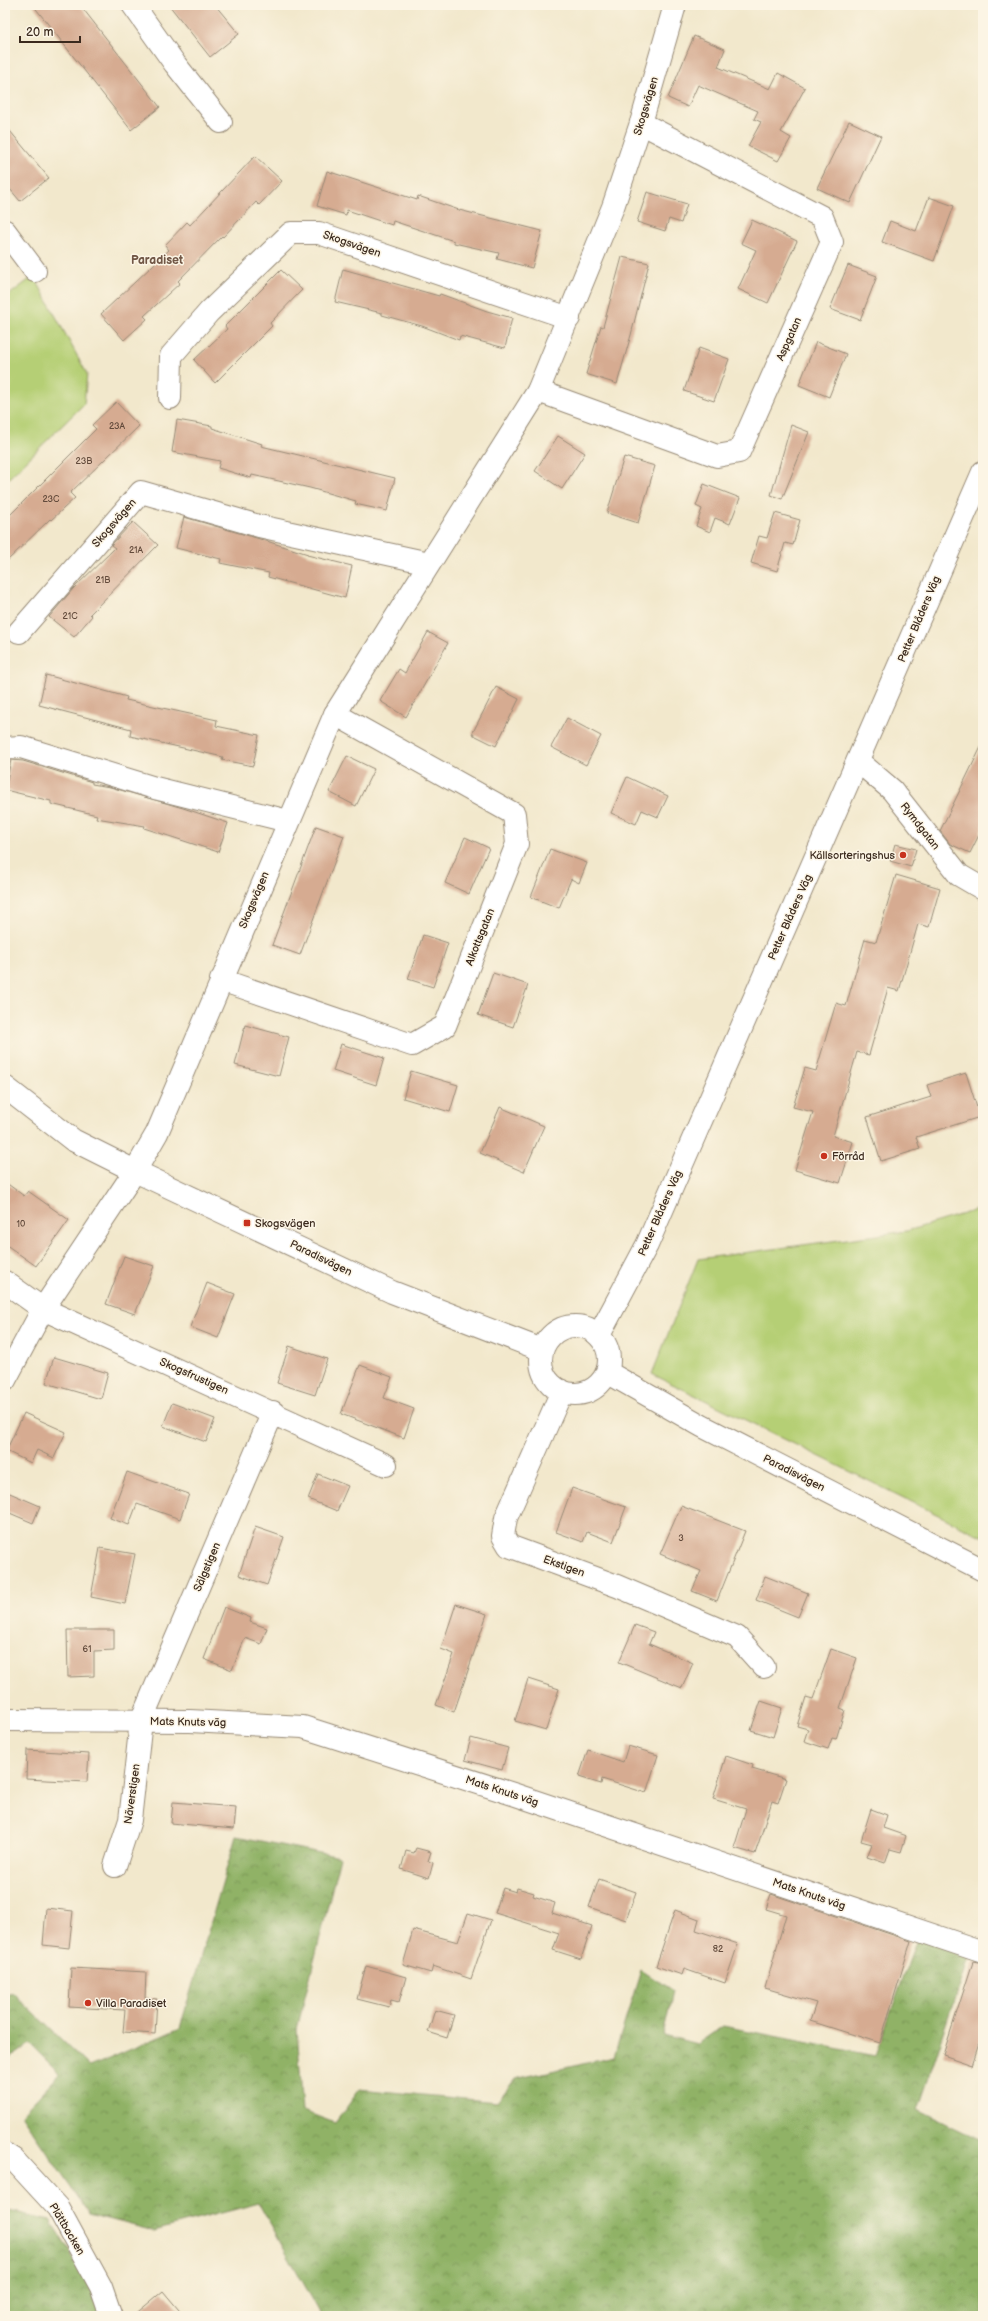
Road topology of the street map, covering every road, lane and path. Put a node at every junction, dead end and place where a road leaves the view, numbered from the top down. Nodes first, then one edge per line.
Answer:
1 (133, 5) edge
2 (675, 5) edge
3 (222, 122) dead end
4 (641, 123) junction
5 (5, 232) edge
6 (35, 271) dead end
7 (569, 318) junction
8 (538, 391) junction
9 (170, 398) dead end
10 (983, 472) edge
11 (429, 563) junction
12 (19, 632) dead end
13 (335, 714) junction
14 (5, 748) edge
15 (858, 761) junction
16 (288, 821) junction
17 (983, 889) edge
18 (221, 980) junction
19 (5, 1087) edge
20 (135, 1171) junction
21 (5, 1282) edge
22 (43, 1309) junction
23 (599, 1335) junction
24 (542, 1350) junction
25 (607, 1372) junction
26 (5, 1380) edge
27 (562, 1391) junction
28 (273, 1412) junction
29 (386, 1465) dead end
30 (983, 1570) edge
31 (764, 1667) dead end
32 (5, 1720) edge
33 (141, 1721) junction
34 (115, 1866) dead end
35 (983, 1952) edge
36 (5, 2154) edge
37 (111, 2316) edge

1 - 3 street
2 - 4 street, Skogsvägen
4 - 7 street, Skogsvägen
4 - 8 street, Aspgatan
5 - 6 street
7 - 8 street, Skogsvägen
7 - 9 street, Skogsvägen
8 - 11 street, Skogsvägen
10 - 15 street, Petter Blåders Väg
11 - 12 street, Skogsvägen
11 - 13 street, Skogsvägen
13 - 16 street, Skogsvägen
13 - 18 street, Alkottsgatan
14 - 16 street
15 - 17 street, Rymdgatan
15 - 23 street, Petter Blåders Väg
16 - 18 street, Skogsvägen
18 - 20 street, Skogsvägen
19 - 20 street, Paradisvägen
20 - 22 street, Skogsvägen
20 - 24 street, Paradisvägen
21 - 22 street, Skogsfrustigen
22 - 26 street, Skogsvägen
22 - 28 street, Skogsfrustigen
23 - 24 street
23 - 25 street
24 - 27 street
25 - 27 street
25 - 30 street, Paradisvägen
27 - 31 street, Ekstigen
28 - 29 street, Skogsfrustigen
28 - 33 street, Sälgstigen
32 - 33 street, Mats Knuts väg
33 - 34 street, Näverstigen
33 - 35 street, Mats Knuts väg
36 - 37 street, Plättbacken

